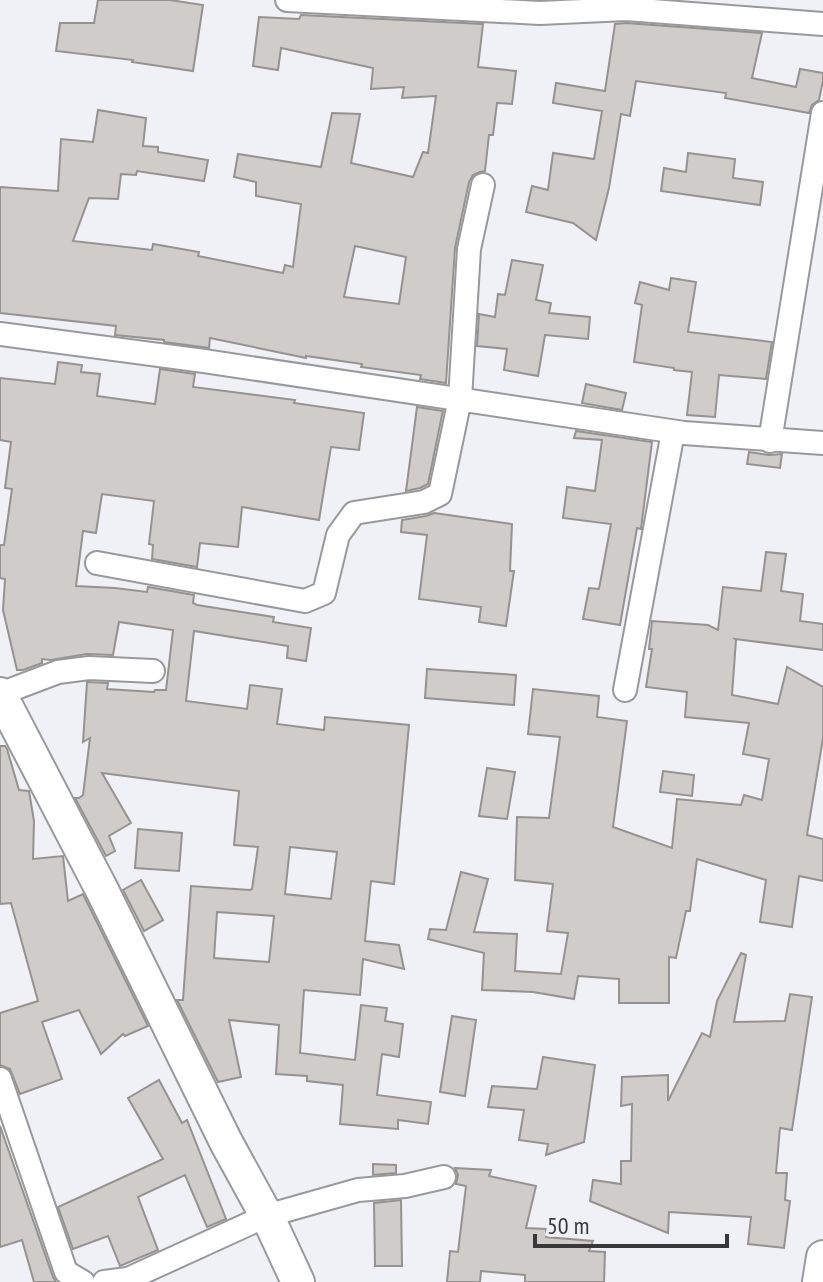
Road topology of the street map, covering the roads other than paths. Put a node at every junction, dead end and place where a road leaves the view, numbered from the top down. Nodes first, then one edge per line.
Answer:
1 (287, 0) edge
2 (823, 24) edge
3 (823, 113) edge
4 (483, 185) dead end
5 (0, 334) edge
6 (460, 399) junction
7 (673, 432) junction
8 (770, 441) junction
9 (823, 443) edge
10 (97, 563) dead end
11 (153, 671) dead end
12 (625, 690) dead end
13 (0, 694) edge
14 (0, 1079) edge
15 (444, 1177) dead end
16 (266, 1216) junction
17 (823, 1257) edge
18 (83, 1282) edge
19 (104, 1282) edge
20 (298, 1282) edge
21 (819, 1282) edge

1 - 2 street
3 - 8 street
4 - 6 street
5 - 6 street
6 - 7 street
6 - 10 street
7 - 8 street
7 - 12 street
8 - 9 street
11 - 13 street
13 - 16 street
14 - 18 street
15 - 16 street
16 - 19 street
16 - 20 street
17 - 21 street

